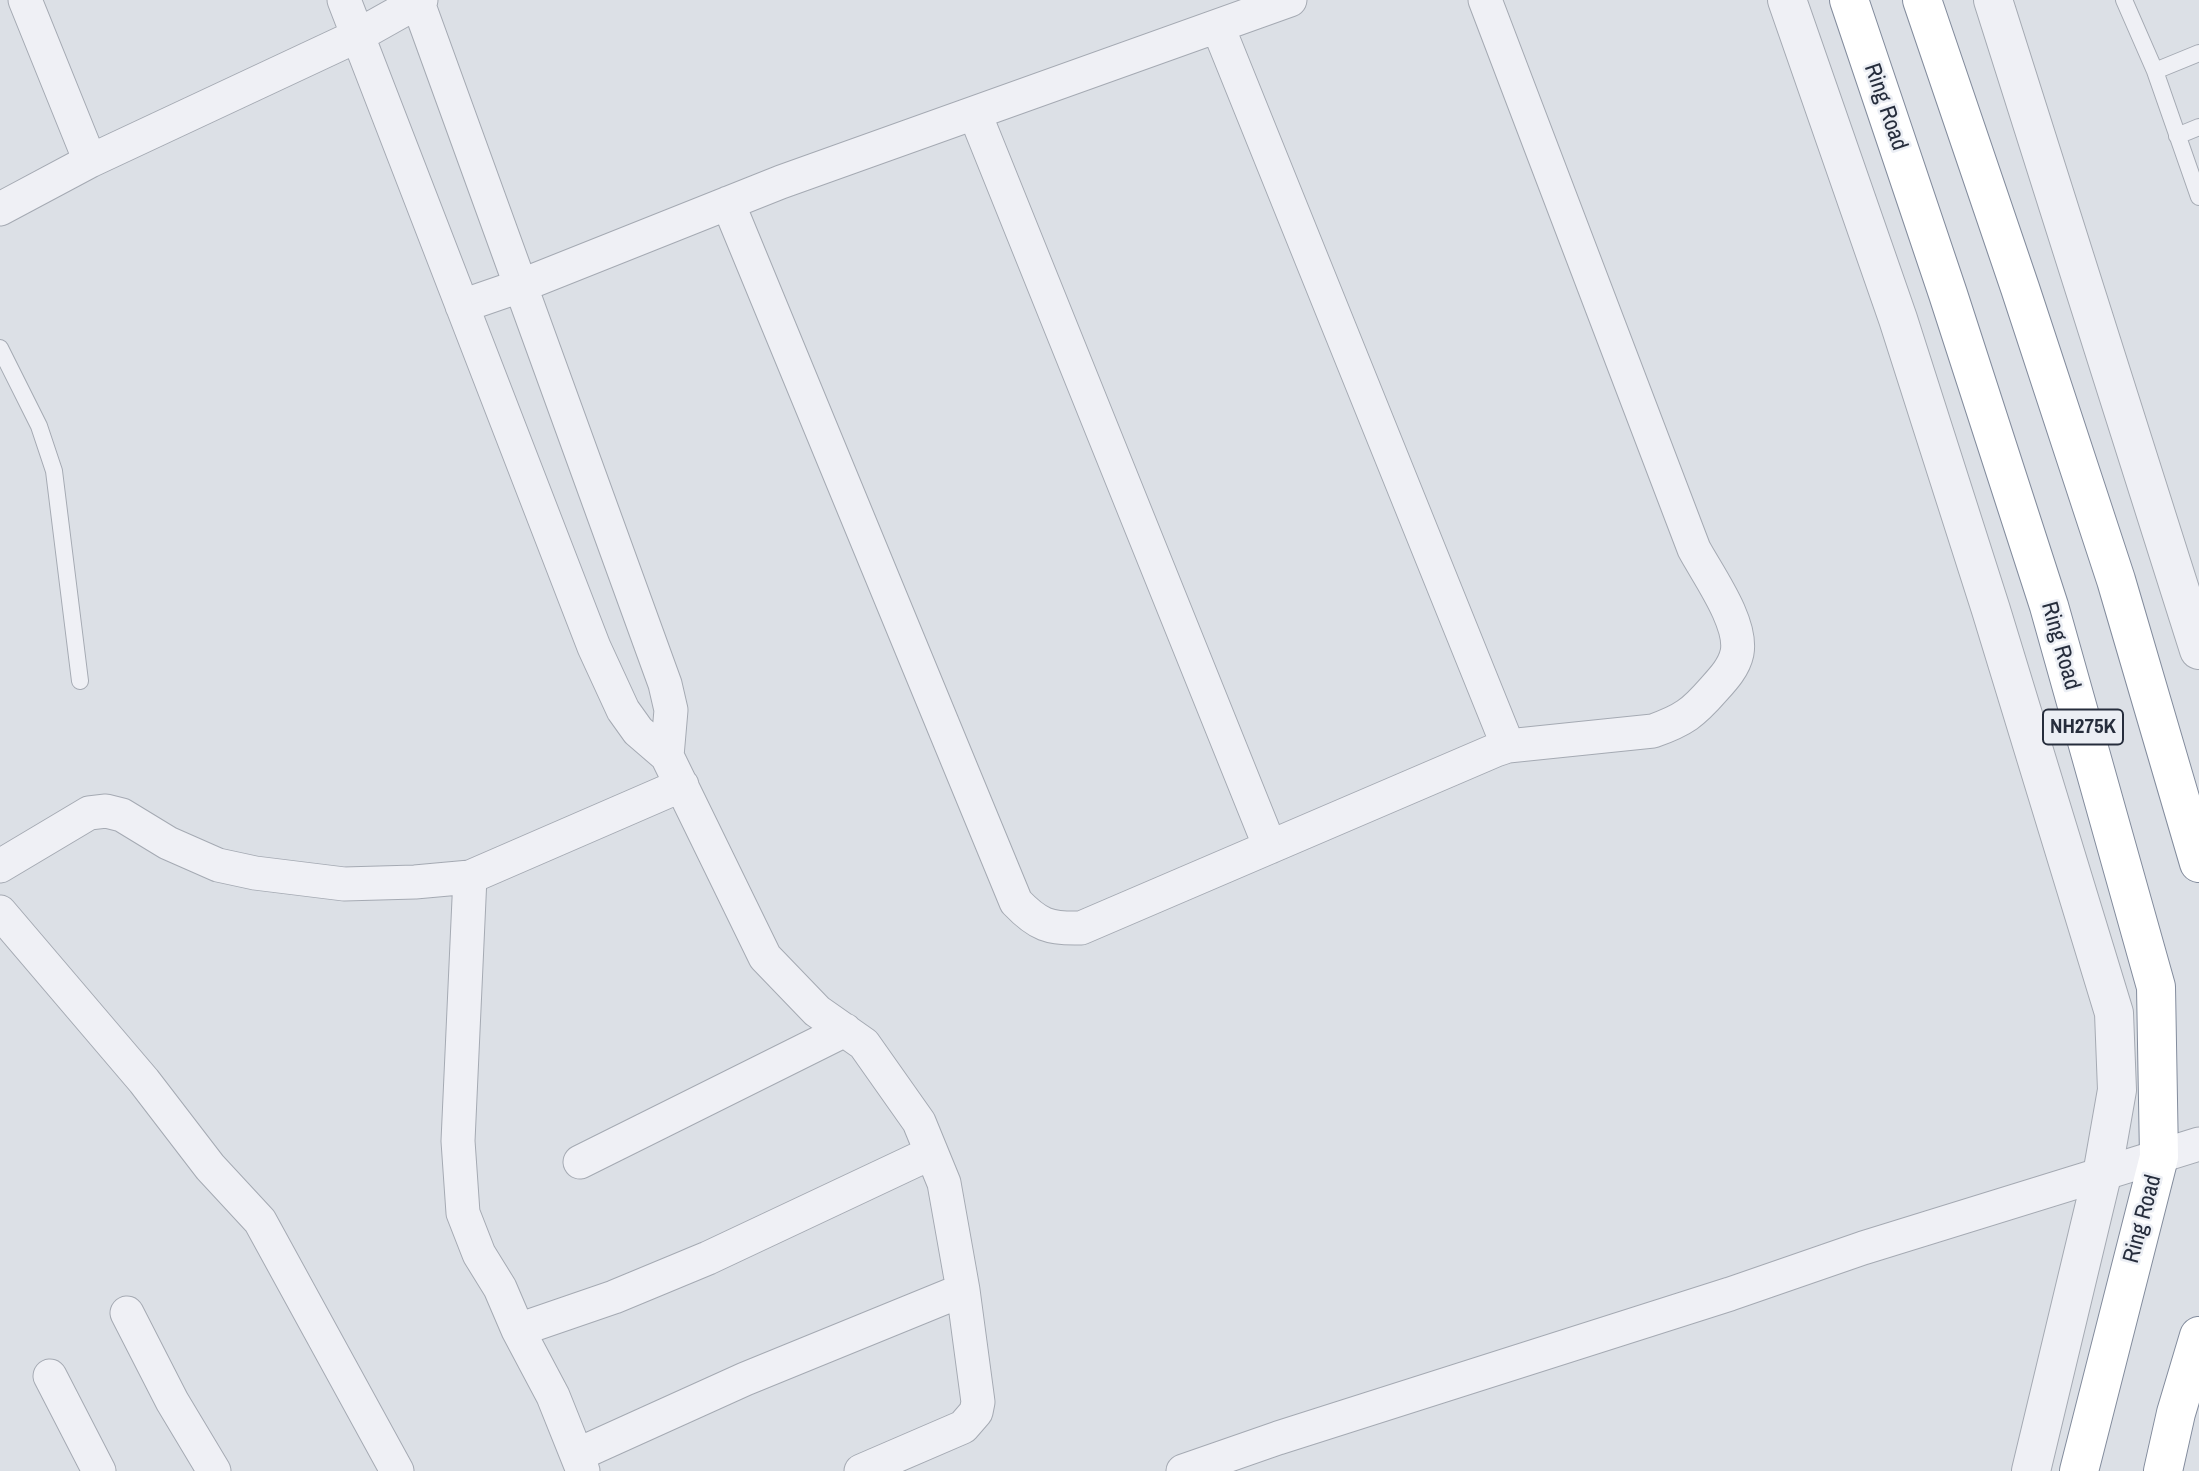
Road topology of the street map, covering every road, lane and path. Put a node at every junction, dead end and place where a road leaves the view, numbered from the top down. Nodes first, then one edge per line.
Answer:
1 (25, 0) edge
2 (344, 0) edge
3 (418, 0) edge
4 (1290, 0) edge
5 (1485, 0) edge
6 (1787, 0) edge
7 (1849, 0) edge
8 (1922, 0) edge
9 (1993, 0) edge
10 (2124, 0) edge
11 (1218, 27) junction
12 (357, 36) junction
13 (2199, 52) edge
14 (2155, 71) junction
15 (975, 114) junction
16 (2199, 127) edge
17 (2178, 136) junction
18 (90, 161) junction
19 (2199, 197) edge
20 (728, 203) junction
21 (0, 209) edge
22 (520, 286) junction
23 (462, 306) junction
24 (0, 348) edge
25 (2199, 650) edge
26 (80, 681) dead end
27 (1508, 746) junction
28 (667, 756) junction
29 (682, 785) junction
30 (1270, 847) junction
31 (2199, 863) edge
32 (0, 866) edge
33 (470, 877) junction
34 (0, 912) edge
35 (845, 1030) junction
36 (2199, 1144) edge
37 (931, 1153) junction
38 (2159, 1157) junction
39 (580, 1162) dead end
40 (2102, 1175) junction
41 (963, 1290) junction
42 (127, 1313) dead end
43 (518, 1330) junction
44 (2199, 1336) edge
45 (50, 1376) dead end
46 (580, 1463) edge
47 (99, 1471) edge
48 (214, 1471) edge
49 (397, 1471) edge
50 (861, 1471) edge
51 (1183, 1471) edge
52 (2031, 1471) edge
53 (2079, 1471) edge
54 (2163, 1471) edge

1 - 18 street
2 - 12 street
3 - 12 street
3 - 22 street
4 - 11 street
5 - 27 street
6 - 40 street
7 - 38 highway, Ring Road / NH275K
8 - 31 highway, NH275K
9 - 25 street
10 - 14 lane
11 - 15 street
11 - 27 street
12 - 18 street
12 - 23 street
13 - 14 lane
14 - 17 lane
15 - 20 street
15 - 30 street
16 - 17 lane
17 - 19 lane
18 - 21 street
20 - 22 street
20 - 30 street
22 - 23 street
22 - 28 street
23 - 28 street
24 - 26 lane
27 - 30 street
28 - 29 street
29 - 33 street
29 - 35 street
32 - 33 street
33 - 43 street
34 - 49 street
35 - 37 street
35 - 39 street
36 - 38 street
37 - 41 street
37 - 43 street
38 - 40 street
38 - 53 highway, Ring Road / NH275K
40 - 51 street
40 - 52 street
41 - 46 street
41 - 50 street
42 - 48 street
43 - 46 street
44 - 54 highway
45 - 47 street

